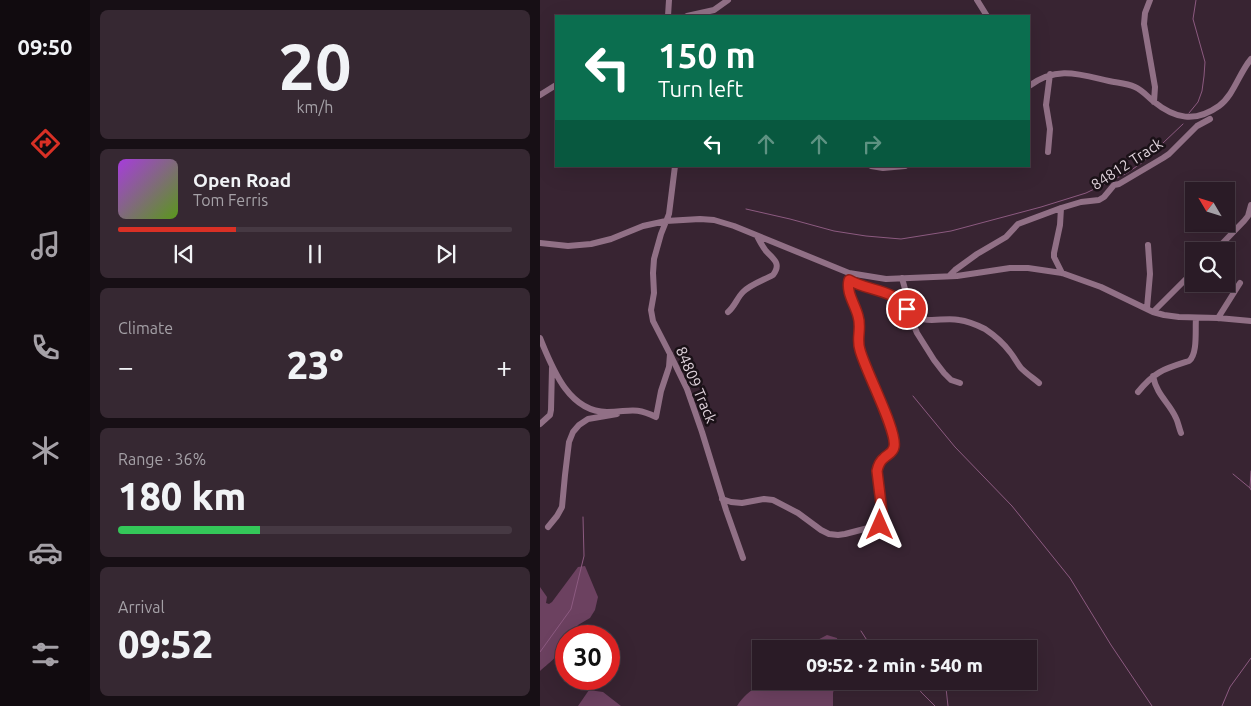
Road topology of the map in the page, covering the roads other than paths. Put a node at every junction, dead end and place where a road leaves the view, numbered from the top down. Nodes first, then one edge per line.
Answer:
1 (669, 0) edge
2 (728, 0) edge
3 (977, 0) edge
4 (1143, 0) edge
5 (1150, 0) edge
6 (1145, 13) junction
7 (668, 15) edge
8 (692, 15) edge
9 (986, 15) edge
10 (1251, 59) edge
11 (1050, 74) junction
12 (1030, 85) edge
13 (555, 86) edge
14 (540, 95) edge
15 (1154, 102) junction
16 (1210, 119) dead end
17 (1048, 152) dead end
18 (675, 167) edge
19 (877, 167) edge
20 (894, 167) edge
21 (1251, 205) edge
22 (1061, 208) junction
23 (666, 221) junction
24 (757, 236) junction
25 (1224, 242) edge
26 (540, 243) edge
27 (1148, 245) dead end
28 (1062, 273) junction
29 (949, 276) junction
30 (849, 277) junction
31 (902, 278) junction
32 (1185, 278) edge
33 (1240, 283) dead end
34 (907, 309) junction
35 (1150, 310) junction
36 (728, 312) dead end
37 (1196, 318) junction
38 (1218, 318) junction
39 (1251, 321) edge
40 (540, 338) edge
41 (670, 354) junction
42 (552, 366) junction
43 (1152, 376) junction
44 (960, 383) dead end
45 (1039, 383) dead end
46 (1138, 392) dead end
47 (623, 411) junction
48 (540, 424) edge
49 (1181, 433) dead end
50 (722, 499) junction
51 (548, 527) dead end
52 (743, 558) dead end

1 - 7 street
2 - 8 street
3 - 9 street
4 - 6 street
5 - 6 street
6 - 15 street
10 - 15 street
11 - 12 street
11 - 15 street
11 - 17 street
13 - 14 street
16 - 22 street, 84812 Track
18 - 23 street, 84809 Track
19 - 20 street
21 - 25 street
22 - 28 street
22 - 29 street, 84812 Track
23 - 24 street
23 - 26 street
23 - 41 street, 84809 Track
24 - 30 street
24 - 36 street
27 - 35 street
28 - 29 street
28 - 35 street
29 - 31 street
30 - 31 street
30 - 34 street
30 - 50 street
31 - 34 street
32 - 35 street
33 - 38 street
34 - 44 street
34 - 45 street
35 - 37 street
37 - 38 street
37 - 43 street
38 - 39 street
40 - 42 street
41 - 47 street
41 - 50 street, 84809 Track
42 - 47 street
42 - 48 street
43 - 46 street
43 - 49 street
47 - 51 street
50 - 52 street, 84809 Track

